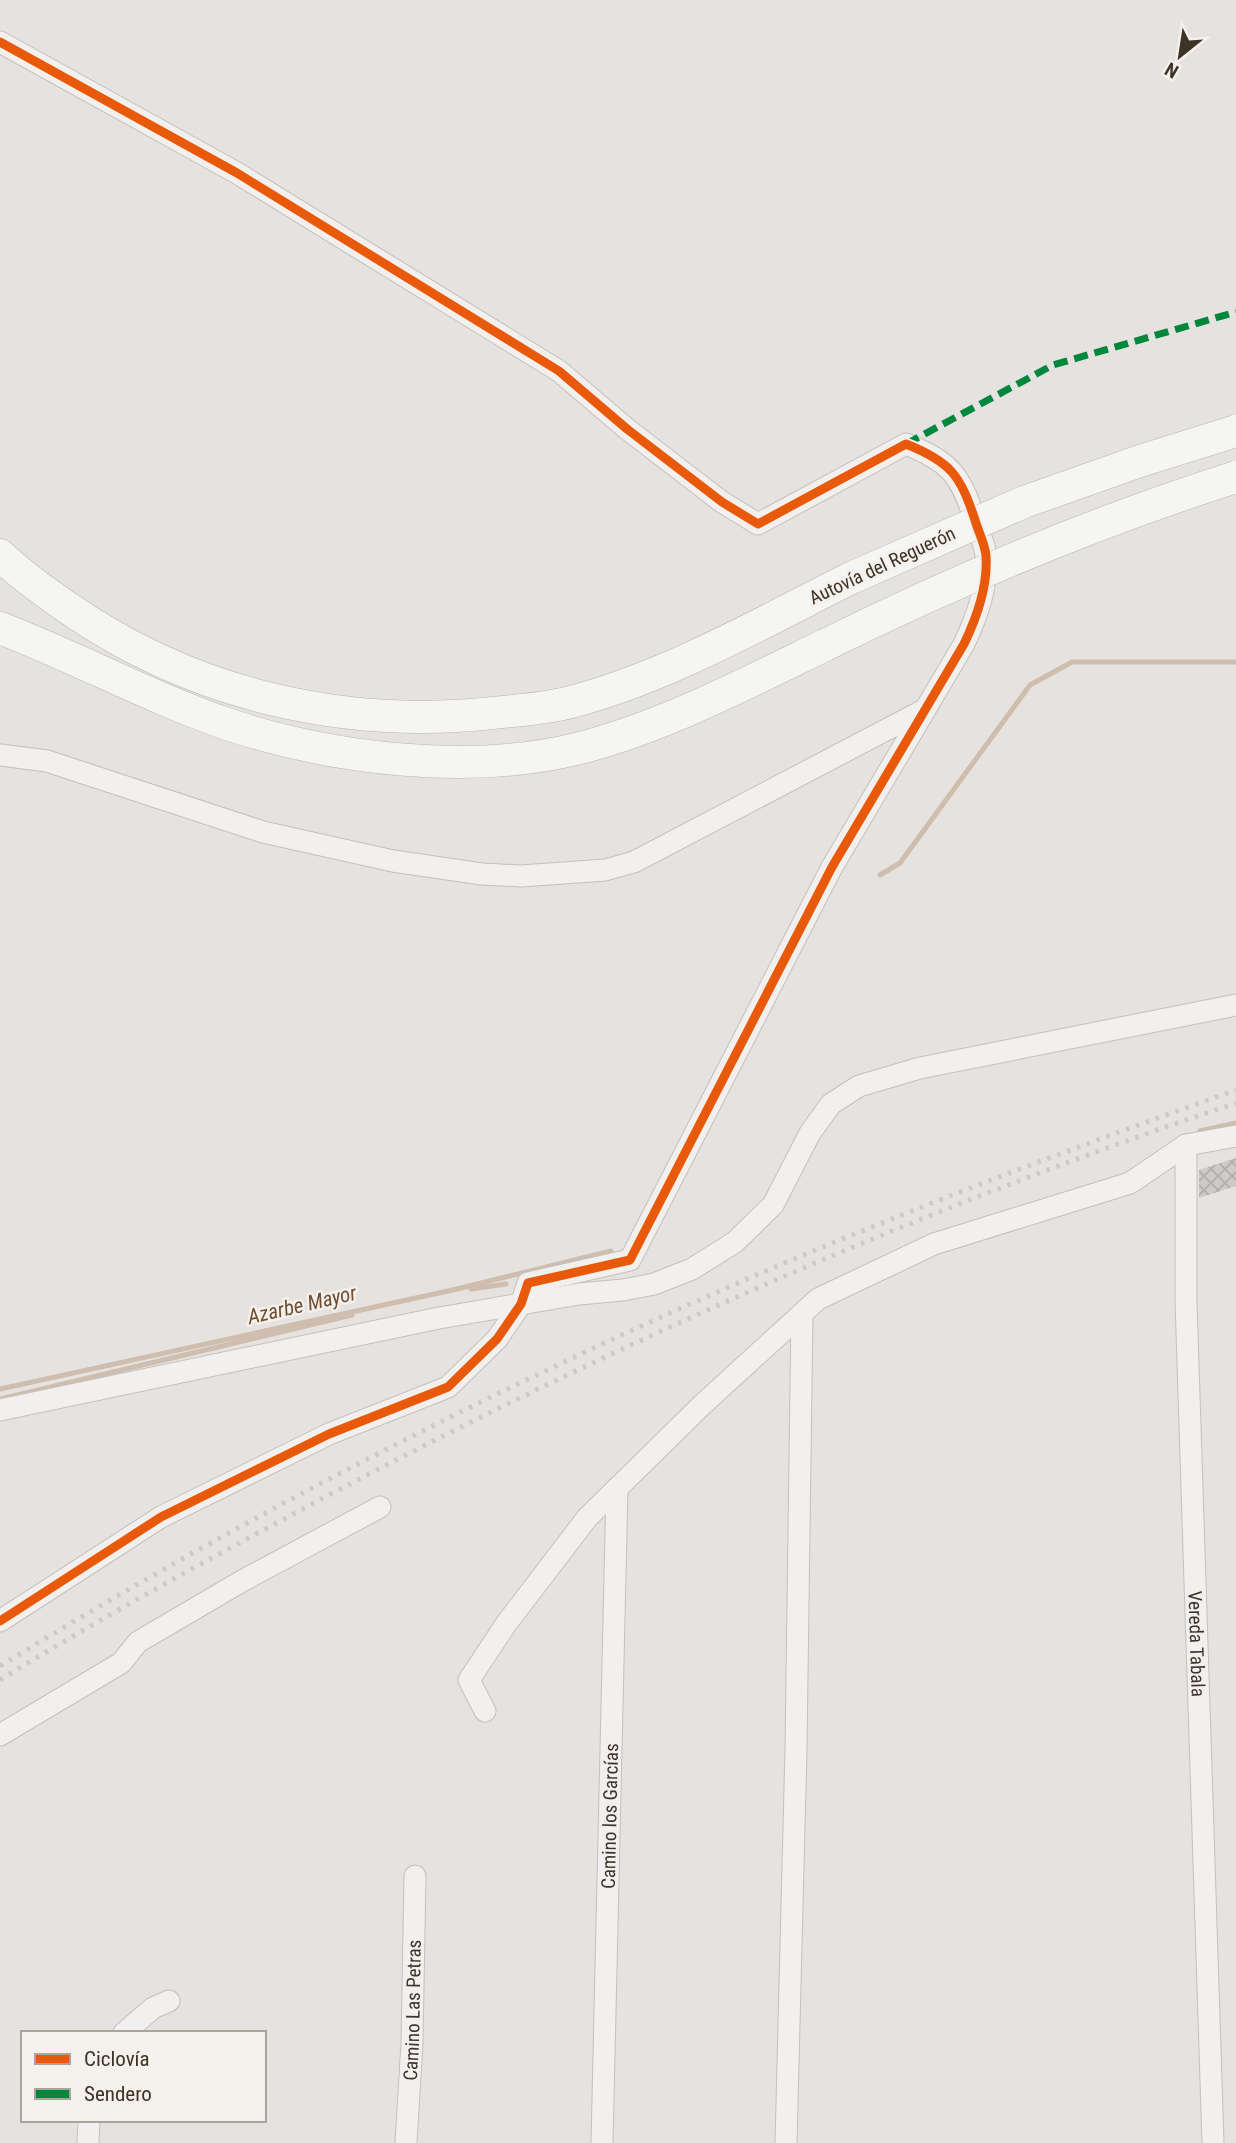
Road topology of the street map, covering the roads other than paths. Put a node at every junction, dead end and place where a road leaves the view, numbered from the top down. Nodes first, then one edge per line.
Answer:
1 (0, 42) edge
2 (1236, 431) edge
3 (1236, 477) edge
4 (0, 555) edge
5 (0, 628) edge
6 (926, 709) junction
7 (0, 755) edge
8 (1236, 1005) edge
9 (1236, 1136) edge
10 (1186, 1145) junction
11 (521, 1304) junction
12 (802, 1314) junction
13 (0, 1409) edge
14 (617, 1488) junction
15 (380, 1507) dead end
16 (0, 1621) edge
17 (485, 1711) dead end
18 (0, 1735) edge
19 (415, 1877) dead end
20 (169, 2001) dead end
21 (126, 2031) edge
22 (89, 2122) edge
23 (88, 2143) edge
24 (407, 2143) edge
25 (602, 2143) edge
26 (786, 2143) edge
27 (1213, 2143) edge

1 - 6 street
2 - 4 highway, Autovía del Reguerón, bridge
3 - 5 highway, bridge
6 - 7 street
6 - 11 street
8 - 11 street
9 - 10 street
10 - 12 street
10 - 27 street, Vereda Tabala
11 - 13 street
11 - 16 street
12 - 14 street
12 - 26 street
14 - 17 street
14 - 25 street, Camino los Garcías
15 - 18 street
19 - 24 street, Camino Las Petras
20 - 21 street
22 - 23 street

